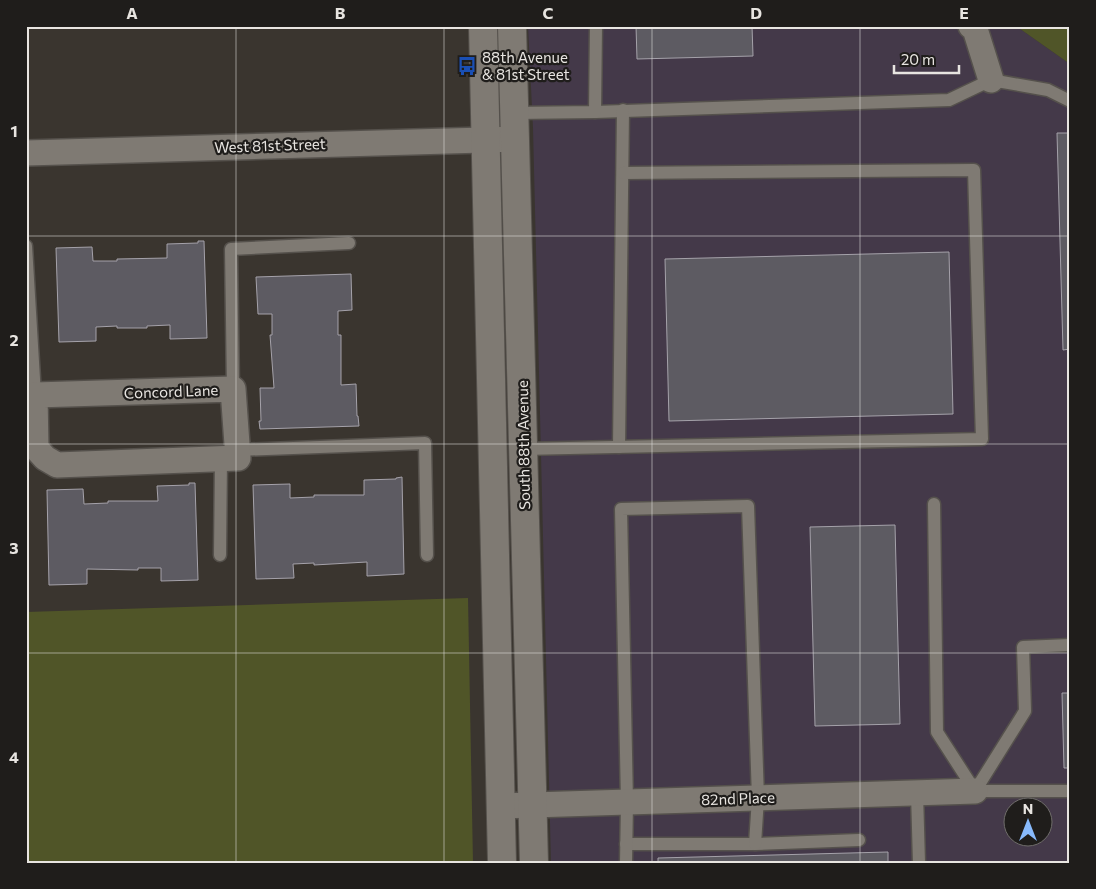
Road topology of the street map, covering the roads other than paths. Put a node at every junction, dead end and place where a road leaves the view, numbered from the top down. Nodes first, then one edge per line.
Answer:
1 (483, 26) edge
2 (512, 26) edge
3 (596, 26) edge
4 (971, 26) edge
5 (991, 80) junction
6 (1070, 101) edge
7 (622, 110) junction
8 (595, 112) junction
9 (514, 126) junction
10 (485, 139) junction
11 (26, 153) edge
12 (623, 173) junction
13 (349, 243) dead end
14 (26, 246) edge
15 (233, 389) junction
16 (35, 395) junction
17 (619, 447) junction
18 (31, 449) edge
19 (523, 449) junction
20 (230, 454) junction
21 (934, 504) dead end
22 (220, 555) dead end
23 (427, 555) dead end
24 (1070, 645) edge
25 (975, 791) junction
26 (1070, 791) edge
27 (917, 793) junction
28 (758, 798) junction
29 (627, 802) junction
30 (532, 805) junction
31 (500, 806) junction
32 (859, 840) dead end
33 (626, 844) junction
34 (755, 844) junction
35 (502, 863) edge
36 (534, 863) edge
37 (626, 863) edge
38 (919, 863) edge

1 - 10 street, South 88th Avenue
2 - 9 street, South 88th Avenue
3 - 8 lane
4 - 5 street
5 - 6 lane
5 - 7 lane
7 - 8 lane
7 - 12 lane
8 - 9 lane
9 - 10 street, West 81st Street
9 - 19 street, South 88th Avenue
10 - 11 street, West 81st Street
10 - 31 street, South 88th Avenue
12 - 17 lane
12 - 17 lane
13 - 15 lane
14 - 16 lane
15 - 16 street, Concord Lane
15 - 20 street, Concord Lane
16 - 18 street
17 - 19 lane
18 - 20 street
19 - 30 street, South 88th Avenue
20 - 22 lane
20 - 23 lane
21 - 25 lane
24 - 25 lane
25 - 26 lane
25 - 27 street, 82nd Place
27 - 28 street, 82nd Place
27 - 38 lane
28 - 29 street, 82nd Place
28 - 29 lane
28 - 34 lane
29 - 30 street, 82nd Place
29 - 33 lane
30 - 31 street, 82nd Place
30 - 36 street, South 88th Avenue
31 - 35 street, South 88th Avenue
32 - 34 lane
33 - 34 lane
33 - 37 lane

